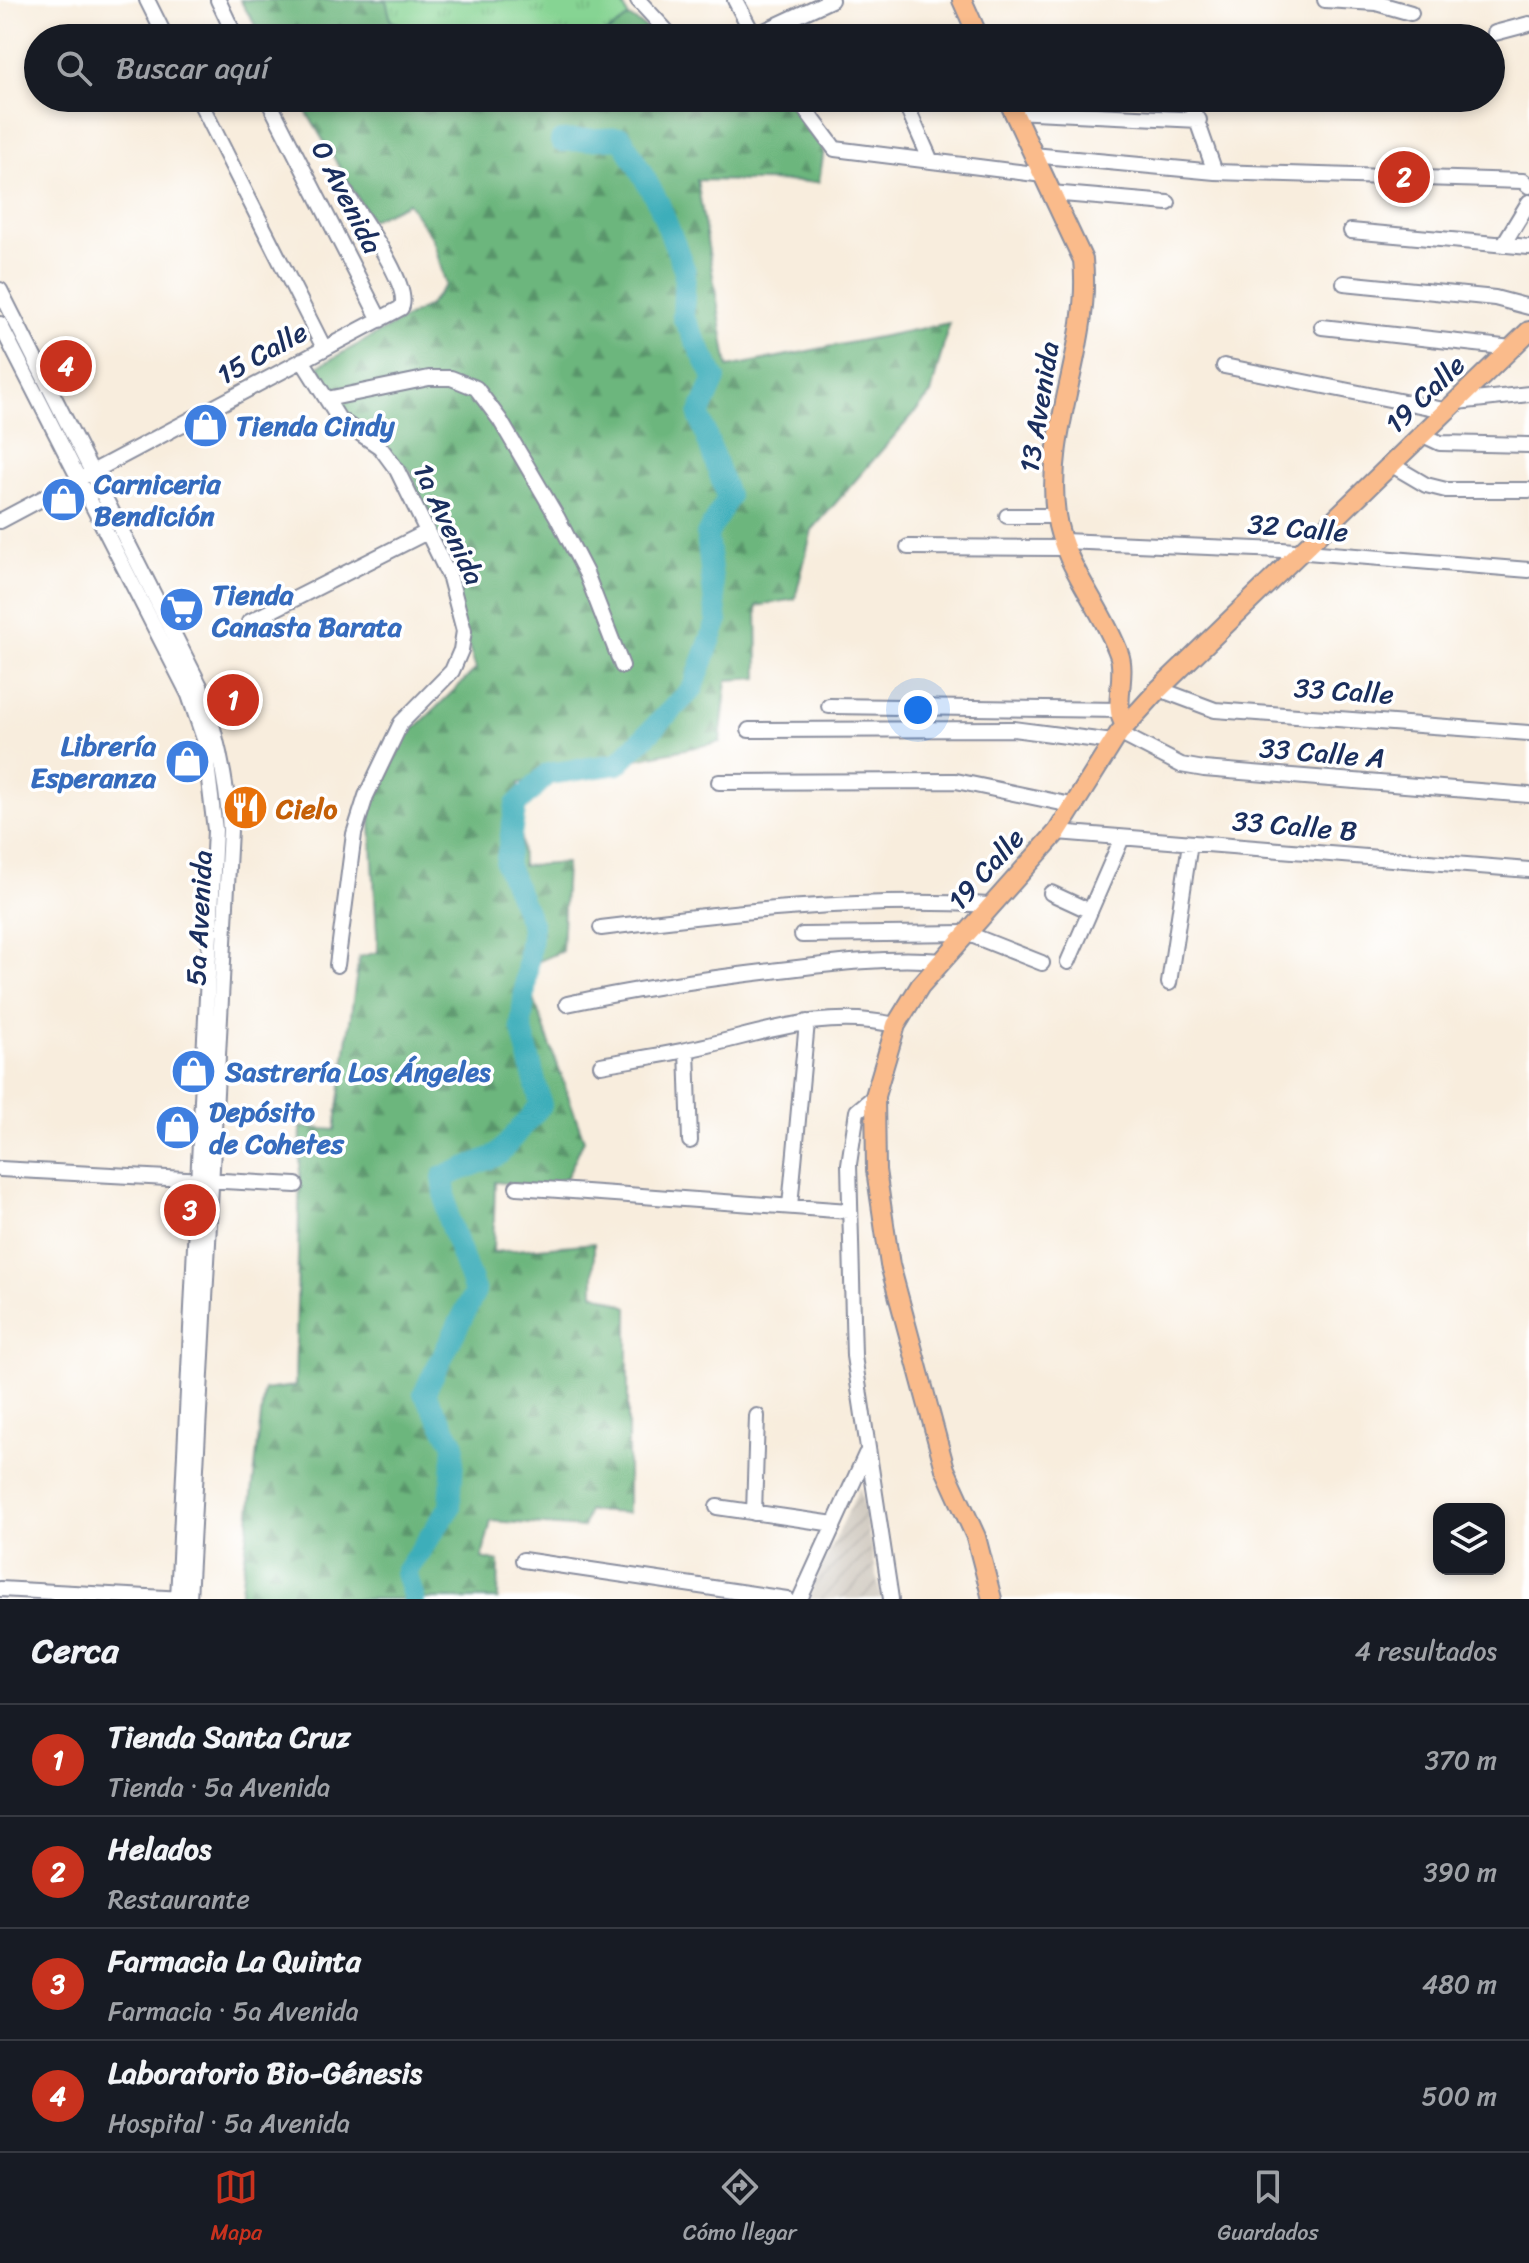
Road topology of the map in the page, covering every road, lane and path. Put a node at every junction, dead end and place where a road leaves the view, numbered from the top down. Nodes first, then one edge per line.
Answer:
1 (147, 0) edge
2 (218, 0) edge
3 (638, 0) edge
4 (735, 0) edge
5 (831, 0) edge
6 (962, 0) edge
7 (1325, 0) edge
8 (1411, 13) dead end
9 (159, 24) edge
10 (229, 24) edge
11 (660, 24) edge
12 (746, 24) edge
13 (782, 24) edge
14 (973, 24) edge
15 (1529, 24) edge
16 (1505, 30) edge
17 (205, 112) edge
18 (274, 112) edge
19 (807, 112) edge
20 (909, 112) edge
21 (1013, 112) edge
22 (1098, 112) edge
23 (1195, 112) edge
24 (1199, 120) junction
25 (1033, 155) junction
26 (930, 159) junction
27 (1215, 172) junction
28 (1043, 175) junction
29 (340, 184) dead end
30 (1529, 186) edge
31 (1051, 193) junction
32 (1529, 202) edge
33 (1168, 203) dead end
34 (1351, 231) dead end
35 (1503, 245) junction
36 (1529, 247) edge
37 (1344, 283) dead end
38 (0, 290) edge
39 (1529, 307) edge
40 (380, 320) junction
41 (0, 324) edge
42 (1322, 327) dead end
43 (1529, 331) edge
44 (324, 348) junction
45 (1512, 348) junction
46 (302, 360) junction
47 (1224, 366) dead end
48 (1529, 394) edge
49 (327, 399) junction
50 (1453, 406) junction
51 (1423, 435) junction
52 (1529, 445) edge
53 (1392, 465) junction
54 (86, 475) junction
55 (1529, 490) edge
56 (1007, 516) dead end
57 (1056, 516) junction
58 (0, 521) edge
59 (427, 532) junction
60 (1064, 544) junction
61 (908, 547) dead end
62 (1297, 554) junction
63 (1529, 570) edge
64 (249, 622) dead end
65 (622, 666) dead end
66 (1159, 689) junction
67 (829, 706) dead end
68 (1120, 728) junction
69 (749, 730) dead end
70 (1529, 733) edge
71 (719, 782) dead end
72 (1529, 795) edge
73 (1076, 806) junction
74 (1057, 832) junction
75 (1122, 838) junction
76 (1190, 843) junction
77 (1529, 870) edge
78 (1051, 893) dead end
79 (989, 905) junction
80 (1090, 911) junction
81 (601, 928) dead end
82 (966, 933) junction
83 (802, 935) dead end
84 (943, 961) junction
85 (1068, 962) dead end
86 (1042, 963) dead end
87 (337, 965) dead end
88 (1169, 983) dead end
89 (567, 1004) dead end
90 (807, 1022) junction
91 (896, 1025) junction
92 (687, 1050) junction
93 (601, 1065) dead end
94 (875, 1096) junction
95 (690, 1141) dead end
96 (0, 1169) edge
97 (206, 1180) junction
98 (296, 1185) dead end
99 (517, 1187) dead end
100 (790, 1206) junction
101 (849, 1211) junction
102 (757, 1416) dead end
103 (866, 1453) junction
104 (717, 1507) dead end
105 (754, 1513) junction
106 (834, 1524) junction
107 (523, 1560) dead end
108 (0, 1589) edge
109 (178, 1599) edge
110 (186, 1599) edge
111 (787, 1599) edge
112 (800, 1599) edge
113 (891, 1599) edge
114 (992, 1599) edge

1 - 9 street
2 - 10 street
3 - 11 street
4 - 12 street
5 - 13 street
6 - 14 main road
7 - 8 street
15 - 16 street
17 - 44 street
18 - 40 street, 0 Avenida
19 - 26 street
20 - 26 street
21 - 25 main road, 13 Avenida
22 - 24 street
23 - 24 street
24 - 27 street
25 - 27 street
25 - 28 main road, 13 Avenida
26 - 28 street
27 - 30 street
28 - 31 main road, 13 Avenida
29 - 40 street
31 - 33 street
31 - 57 main road, 13 Avenida
32 - 35 street
34 - 35 street
35 - 36 street
37 - 39 street
38 - 54 street, 5a Avenida
40 - 44 street, 15 Calle
41 - 54 street, 5a Avenida
42 - 45 street
43 - 45 main road, 19 Calle
44 - 46 street, 15 Calle
45 - 50 main road, 19 Calle
46 - 49 street, 1a Avenida
46 - 54 street, 15 Calle
47 - 50 street
48 - 50 street
49 - 59 street, 1a Avenida
49 - 65 street
50 - 51 main road, 19 Calle
51 - 52 street
51 - 53 main road, 19 Calle
53 - 55 street
53 - 62 main road, 19 Calle
54 - 58 street, 15 Calle
54 - 97 street, 5a Avenida
56 - 57 street
57 - 60 main road, 13 Avenida
59 - 64 street
59 - 87 street, 1a Avenida
60 - 61 street, 32 Calle
60 - 62 street, 32 Calle
60 - 68 main road, 13 Avenida
62 - 63 street, 32 Calle
62 - 66 main road, 19 Calle
66 - 68 main road, 19 Calle
66 - 70 street, 33 Calle
67 - 68 street
68 - 69 street, 33 Calle A
68 - 72 street, 33 Calle A
68 - 73 main road, 19 Calle
71 - 73 street
73 - 74 main road, 19 Calle
74 - 75 street, 33 Calle B
74 - 79 main road, 19 Calle
75 - 76 street, 33 Calle B
75 - 80 street
76 - 77 street, 33 Calle B
76 - 88 street
78 - 80 street
79 - 81 street
79 - 82 main road, 19 Calle
80 - 85 street
82 - 83 street
82 - 84 main road, 19 Calle
82 - 86 street
84 - 89 street
84 - 91 main road, 19 Calle
90 - 91 street
90 - 92 street
90 - 100 street
91 - 94 main road, 19 Calle
92 - 93 street
92 - 95 street
94 - 101 street, 19 Calle
94 - 114 main road
96 - 97 street
97 - 98 street
97 - 109 street, 5a Avenida
97 - 110 street, 5a Avenida
99 - 100 street
100 - 101 street
101 - 103 street, 19 Calle
102 - 105 street
103 - 106 street
103 - 113 street, 19 Calle
104 - 105 street
105 - 106 street
106 - 112 street
107 - 111 street
108 - 109 street
109 - 110 street

